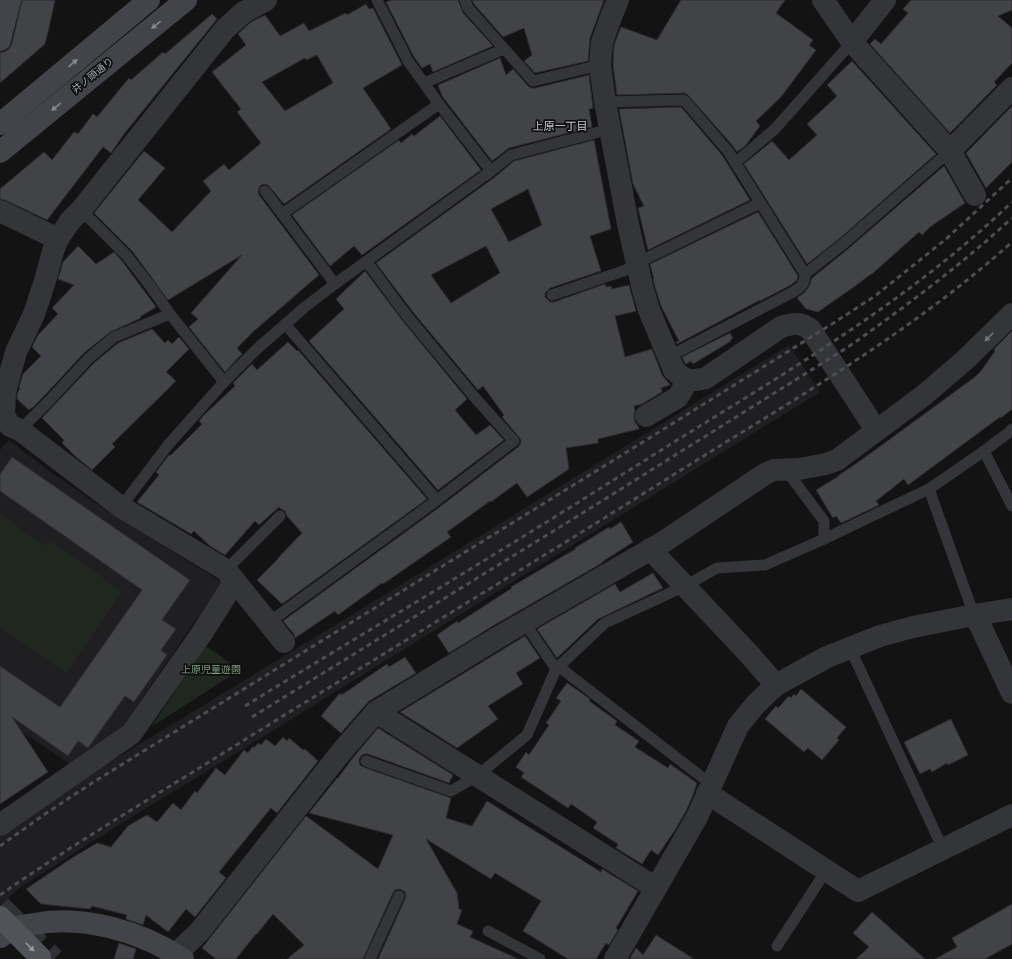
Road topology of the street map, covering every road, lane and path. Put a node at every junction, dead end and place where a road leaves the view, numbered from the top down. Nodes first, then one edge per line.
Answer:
1 (10, 0) edge
2 (149, 0) edge
3 (186, 0) edge
4 (266, 0) edge
5 (377, 0) edge
6 (465, 0) edge
7 (618, 0) edge
8 (824, 0) edge
9 (885, 0) edge
10 (0, 40) edge
11 (852, 42) junction
12 (504, 49) junction
13 (600, 66) junction
14 (424, 83) junction
15 (1012, 88) edge
16 (605, 102) junction
17 (439, 104) junction
18 (0, 124) edge
19 (610, 130) junction
20 (2, 147) edge
21 (950, 151) junction
22 (735, 163) junction
23 (491, 171) junction
24 (266, 191) dead end
25 (975, 195) dead end
26 (760, 204) junction
27 (81, 210) junction
28 (0, 211) edge
29 (282, 214) junction
30 (58, 238) junction
31 (367, 262) junction
32 (637, 263) junction
33 (805, 274) junction
34 (335, 284) junction
35 (552, 294) dead end
36 (170, 314) junction
37 (1012, 314) edge
38 (285, 324) junction
39 (668, 357) junction
40 (688, 380) junction
41 (224, 382) junction
42 (646, 416) dead end
43 (1012, 429) edge
44 (10, 430) edge
45 (876, 430) junction
46 (984, 451) junction
47 (786, 470) junction
48 (929, 489) junction
49 (437, 500) junction
50 (1011, 500) edge
51 (121, 507) junction
52 (280, 516) dead end
53 (824, 539) junction
54 (650, 549) junction
55 (231, 576) junction
56 (684, 586) junction
57 (1012, 609) edge
58 (974, 615) junction
59 (268, 622) junction
60 (524, 622) junction
61 (284, 642) dead end
62 (850, 648) junction
63 (557, 668) junction
64 (776, 685) junction
65 (1012, 693) edge
66 (376, 712) junction
67 (366, 761) dead end
68 (477, 776) junction
69 (710, 789) junction
70 (1012, 815) edge
71 (0, 825) edge
72 (943, 849) junction
73 (826, 871) junction
74 (656, 888) junction
75 (399, 896) dead end
76 (0, 917) edge
77 (488, 930) dead end
78 (0, 937) edge
79 (777, 946) dead end
80 (40, 957) dead end
81 (176, 958) edge
82 (370, 959) edge
83 (540, 959) edge
84 (615, 959) edge

1 - 10 main road
18 -> 2 main road
3 -> 20 main road, 井ノ頭通り
4 - 27 street
5 - 14 lane
6 - 12 lane
7 - 13 street
8 - 11 street
9 - 11 street
11 - 21 street
11 - 22 lane
12 - 13 lane
12 - 14 lane
13 - 16 street
14 - 17 lane
15 - 21 street
16 - 19 street
16 - 22 lane
17 - 23 lane
17 - 29 lane
19 - 23 lane
19 - 32 street
21 - 25 street
21 - 33 lane
22 - 26 lane
23 - 31 lane
24 - 29 lane
26 - 32 lane
26 - 33 lane
27 - 30 street
27 - 36 lane
28 - 30 street
29 - 34 lane
30 - 44 street
31 - 34 lane
31 - 49 lane
32 - 35 lane
32 - 39 street
33 - 39 lane
34 - 38 lane
36 - 41 lane
36 - 44 lane
37 -> 45 street
38 - 41 lane
38 - 49 lane
39 - 40 street
40 - 42 street
40 - 45 street
41 - 51 lane
43 - 46 lane
44 - 51 street
45 - 47 street
46 - 48 lane
46 - 50 lane
47 - 53 lane
47 - 54 street
48 - 53 lane
48 - 58 lane
49 - 59 lane
51 - 55 street
52 - 55 lane
53 - 56 lane
54 - 56 street
54 - 60 street
55 - 59 street
55 - 71 street
56 - 63 lane
56 - 64 street
57 - 58 street
58 - 62 street
58 - 65 street
59 - 61 street
60 - 63 lane
60 - 66 street
62 - 64 street
62 - 72 lane
63 - 68 lane
63 - 69 lane
64 - 69 street
66 - 68 street
66 - 81 street
67 - 68 lane
68 - 74 street
69 - 73 street
69 - 74 street
70 - 72 street
72 - 73 street
73 - 79 lane
74 - 84 street
75 - 82 lane
76 -> 80 main road, bridge
77 - 83 lane
78 - 81 main road

